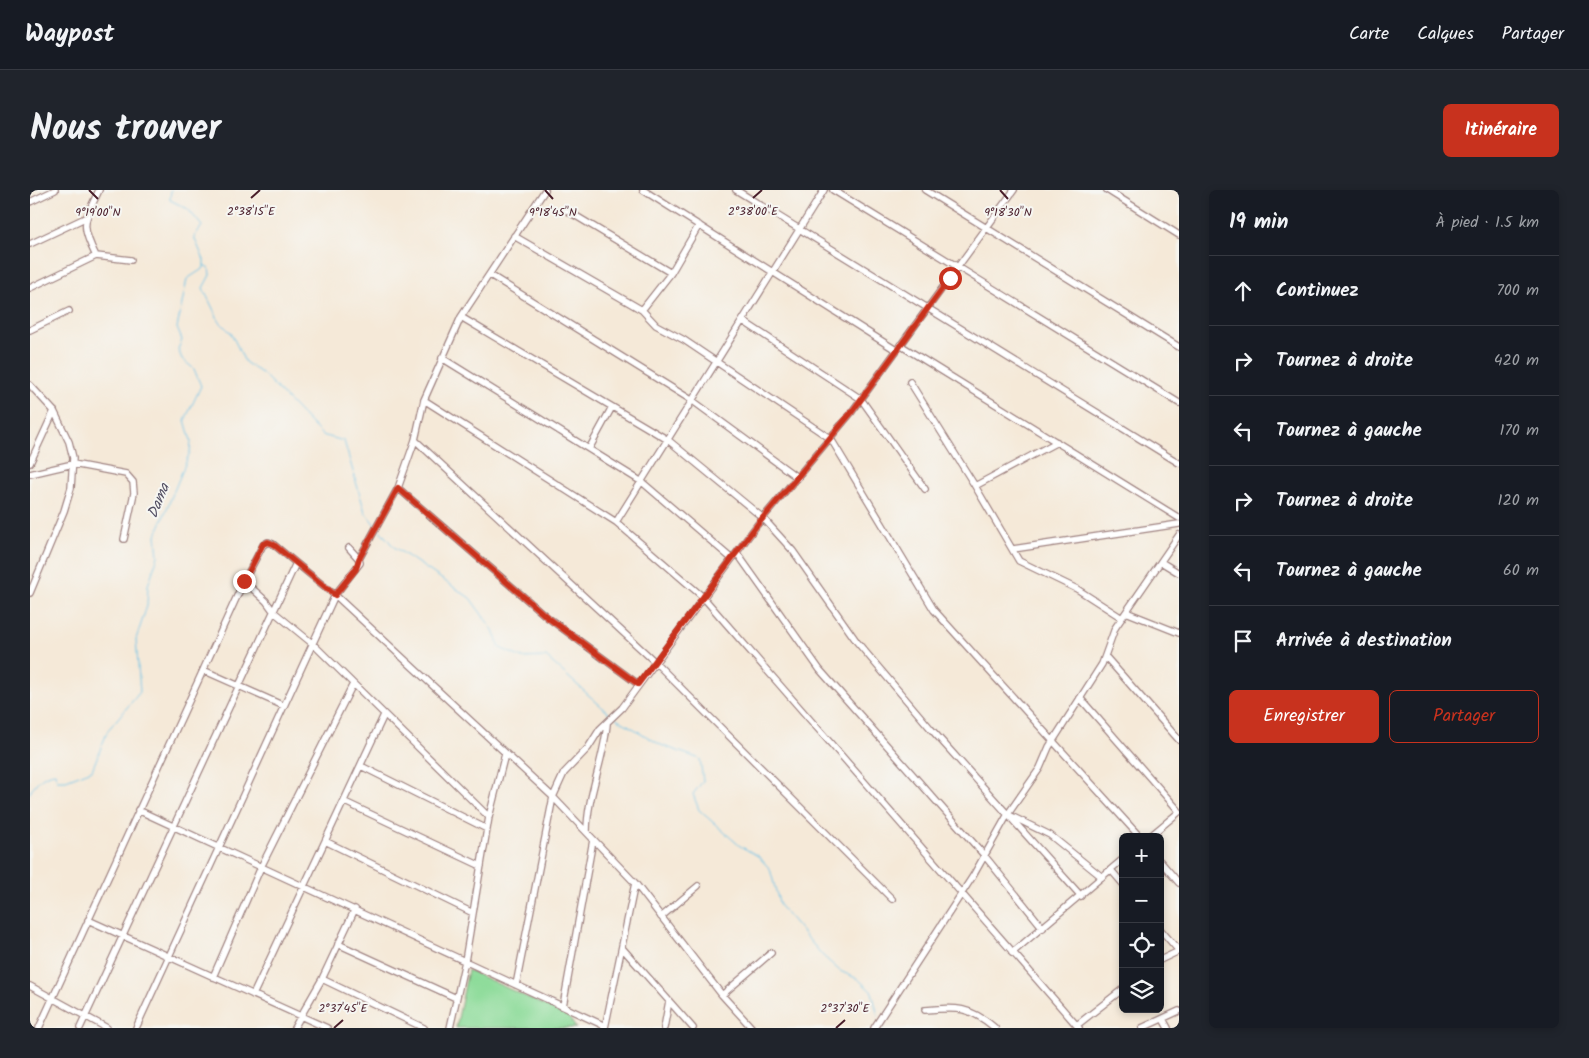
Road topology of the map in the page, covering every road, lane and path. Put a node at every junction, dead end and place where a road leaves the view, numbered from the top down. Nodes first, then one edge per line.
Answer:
1 (55, 190) edge
2 (99, 190) edge
3 (545, 190) edge
4 (643, 190) edge
5 (736, 190) edge
6 (824, 190) edge
7 (833, 190) edge
8 (926, 190) edge
9 (1014, 190) edge
10 (1107, 190) edge
11 (30, 202) edge
12 (566, 210) dead end
13 (85, 218) junction
14 (699, 225) junction
15 (986, 227) junction
16 (800, 230) junction
17 (1179, 235) edge
18 (514, 236) junction
19 (30, 244) edge
20 (96, 256) junction
21 (131, 260) dead end
22 (957, 268) junction
23 (671, 273) junction
24 (774, 273) junction
25 (490, 275) junction
26 (30, 288) edge
27 (926, 309) junction
28 (642, 310) junction
29 (68, 311) dead end
30 (461, 317) junction
31 (743, 321) junction
32 (30, 330) edge
33 (1179, 347) edge
34 (898, 348) junction
35 (442, 358) junction
36 (717, 362) junction
37 (910, 382) dead end
38 (30, 385) edge
39 (861, 398) junction
40 (424, 400) junction
41 (693, 400) junction
42 (1179, 402) edge
43 (612, 407) junction
44 (54, 411) junction
45 (831, 439) junction
46 (415, 440) junction
47 (668, 440) junction
48 (1057, 442) junction
49 (589, 449) junction
50 (30, 463) edge
51 (1179, 463) edge
52 (73, 464) junction
53 (30, 474) edge
54 (798, 478) junction
55 (642, 482) junction
56 (975, 486) junction
57 (398, 488) junction
58 (925, 489) dead end
59 (763, 518) junction
60 (1179, 518) edge
61 (616, 522) junction
62 (1179, 524) edge
63 (1179, 536) edge
64 (124, 539) dead end
65 (349, 548) dead end
66 (1013, 549) junction
67 (737, 553) junction
68 (359, 559) junction
69 (732, 559) junction
70 (1161, 562) junction
71 (296, 563) junction
72 (1179, 573) edge
73 (244, 581) junction
74 (30, 593) edge
75 (335, 595) junction
76 (703, 597) junction
77 (274, 612) junction
78 (1126, 612) junction
79 (1122, 618) junction
80 (1179, 633) edge
81 (313, 644) junction
82 (1105, 656) junction
83 (654, 661) junction
84 (203, 670) junction
85 (353, 684) junction
86 (638, 684) junction
87 (240, 685) junction
88 (1080, 698) junction
89 (284, 706) junction
90 (384, 715) junction
91 (607, 724) junction
92 (1179, 740) edge
93 (1052, 741) junction
94 (505, 754) junction
95 (361, 766) junction
96 (553, 797) junction
97 (345, 802) junction
98 (138, 810) junction
99 (1179, 811) edge
100 (1008, 814) junction
101 (489, 817) junction
102 (172, 828) junction
103 (487, 829) junction
104 (587, 832) junction
105 (1136, 833) edge
106 (1154, 833) edge
107 (593, 840) junction
108 (327, 842) junction
109 (219, 848) junction
110 (984, 854) junction
111 (1119, 862) edge
112 (481, 866) junction
113 (1164, 866) edge
114 (261, 867) junction
115 (1110, 870) junction
116 (1102, 877) junction
117 (1119, 880) edge
118 (635, 883) junction
119 (1179, 883) edge
120 (304, 886) junction
121 (698, 886) dead end
122 (961, 894) junction
123 (1081, 896) junction
124 (892, 899) dead end
125 (355, 909) junction
126 (473, 913) junction
127 (661, 917) junction
128 (88, 920) junction
129 (1043, 928) junction
130 (1164, 934) edge
131 (123, 935) junction
132 (338, 944) junction
133 (623, 949) junction
134 (1179, 951) edge
135 (771, 953) dead end
136 (1012, 953) junction
137 (169, 957) junction
138 (1164, 958) edge
139 (465, 961) junction
140 (213, 977) junction
141 (322, 979) junction
142 (516, 985) junction
143 (30, 986) edge
144 (1119, 992) edge
145 (722, 995) junction
146 (253, 996) junction
147 (52, 998) junction
148 (456, 998) junction
149 (669, 1001) junction
150 (563, 1006) junction
151 (925, 1010) dead end
152 (1179, 1011) edge
153 (85, 1017) junction
154 (302, 1017) junction
155 (1163, 1019) junction
156 (605, 1027) edge
157 (1078, 1027) edge
158 (39, 1028) edge
159 (80, 1028) edge
160 (107, 1028) edge
161 (136, 1028) edge
162 (294, 1028) edge
163 (327, 1028) edge
164 (424, 1028) edge
165 (450, 1028) edge
166 (664, 1028) edge
167 (694, 1028) edge
168 (752, 1028) edge
169 (874, 1028) edge
170 (996, 1028) edge
171 (1142, 1028) edge
172 (1168, 1028) edge

1 - 11 street
2 - 13 street
3 - 18 street
4 - 14 street
5 - 16 street
6 - 16 street
7 - 22 street
8 - 15 street
9 - 15 street
10 - 17 street
12 - 23 street
13 - 19 street
13 - 20 street
14 - 23 street
14 - 24 street
15 - 22 street
15 - 33 street
16 - 24 street
16 - 27 street
18 - 25 street
18 - 28 street
20 - 21 street
20 - 26 street
22 - 27 street
22 - 42 street
23 - 28 street
24 - 31 street
24 - 34 street
25 - 30 street
25 - 41 street
27 - 34 street
27 - 51 street
28 - 36 street
29 - 32 street
30 - 35 street
30 - 43 street
31 - 36 street
31 - 39 street
34 - 39 street
34 - 48 street
35 - 40 street
35 - 49 street
36 - 41 street
36 - 45 street
37 - 56 street
38 - 44 street
39 - 45 street
39 - 58 street
40 - 46 street
40 - 61 street
41 - 47 street
41 - 54 street
43 - 47 street
43 - 49 street
44 - 50 street
44 - 52 street
45 - 54 street
45 - 93 street
46 - 57 street
46 - 83 street
47 - 55 street
47 - 59 street
48 - 56 street
48 - 60 street
49 - 55 street
52 - 53 street
52 - 64 street
52 - 74 street
54 - 59 street
55 - 61 street
55 - 69 street
56 - 66 street
57 - 68 street
57 - 86 street
59 - 67 street
59 - 100 street
61 - 76 street
62 - 66 street
63 - 70 street
65 - 68 street
66 - 79 street
67 - 69 street
67 - 110 street
68 - 75 street
69 - 76 street
70 - 72 street
70 - 78 street
71 - 73 street
71 - 75 street
71 - 77 street
73 - 77 street
73 - 84 street
75 - 81 street
75 - 94 street
76 - 83 street
76 - 122 street
77 - 81 street
77 - 87 street
78 - 79 street
78 - 80 street
79 - 82 street
81 - 85 street
81 - 89 street
82 - 88 street
82 - 92 street
83 - 86 street
83 - 124 street
84 - 87 street
84 - 98 street
85 - 90 street
85 - 114 street
86 - 91 street
87 - 89 street
87 - 102 street
88 - 93 street
88 - 99 street
89 - 109 street
90 - 95 street
90 - 101 street
91 - 96 street
91 - 104 street
93 - 100 street
93 - 105 street
94 - 96 street
94 - 101 street
95 - 97 street
95 - 103 street
96 - 104 street
96 - 142 street
97 - 108 street
97 - 112 street
98 - 102 street
98 - 128 street
99 - 106 street
100 - 110 street
100 - 116 street
100 - 123 street
101 - 103 street
102 - 109 street
102 - 131 street
103 - 112 street
104 - 107 street
107 - 118 street
107 - 150 street
108 - 120 street
108 - 126 street
109 - 114 street
109 - 137 street
110 - 122 street
110 - 129 street
111 - 115 street
112 - 126 street
113 - 119 street
114 - 120 street
114 - 140 street
115 - 116 street
115 - 117 street
116 - 123 street
118 - 127 street
118 - 133 street
120 - 125 street
120 - 146 street
121 - 127 street
122 - 136 street
122 - 169 street
123 - 129 street
125 - 132 street
125 - 139 street
126 - 139 street
127 - 145 street
128 - 131 street
128 - 147 street
129 - 136 street
130 - 134 street
131 - 137 street
131 - 153 street
132 - 141 street
132 - 148 street
133 - 149 street
133 - 156 street
134 - 138 street
135 - 145 street
136 - 157 street
137 - 140 street
137 - 161 street
139 - 142 street
139 - 148 street
140 - 146 street
141 - 154 street
141 - 164 street
142 - 150 street
143 - 147 street
144 - 157 street
145 - 168 street
146 - 154 street
147 - 153 street
147 - 158 street
148 - 165 street
149 - 166 street
149 - 167 street
150 - 156 street
151 - 170 street
152 - 155 street
153 - 159 street
153 - 160 street
154 - 162 street
154 - 163 street
155 - 171 street
155 - 172 street

